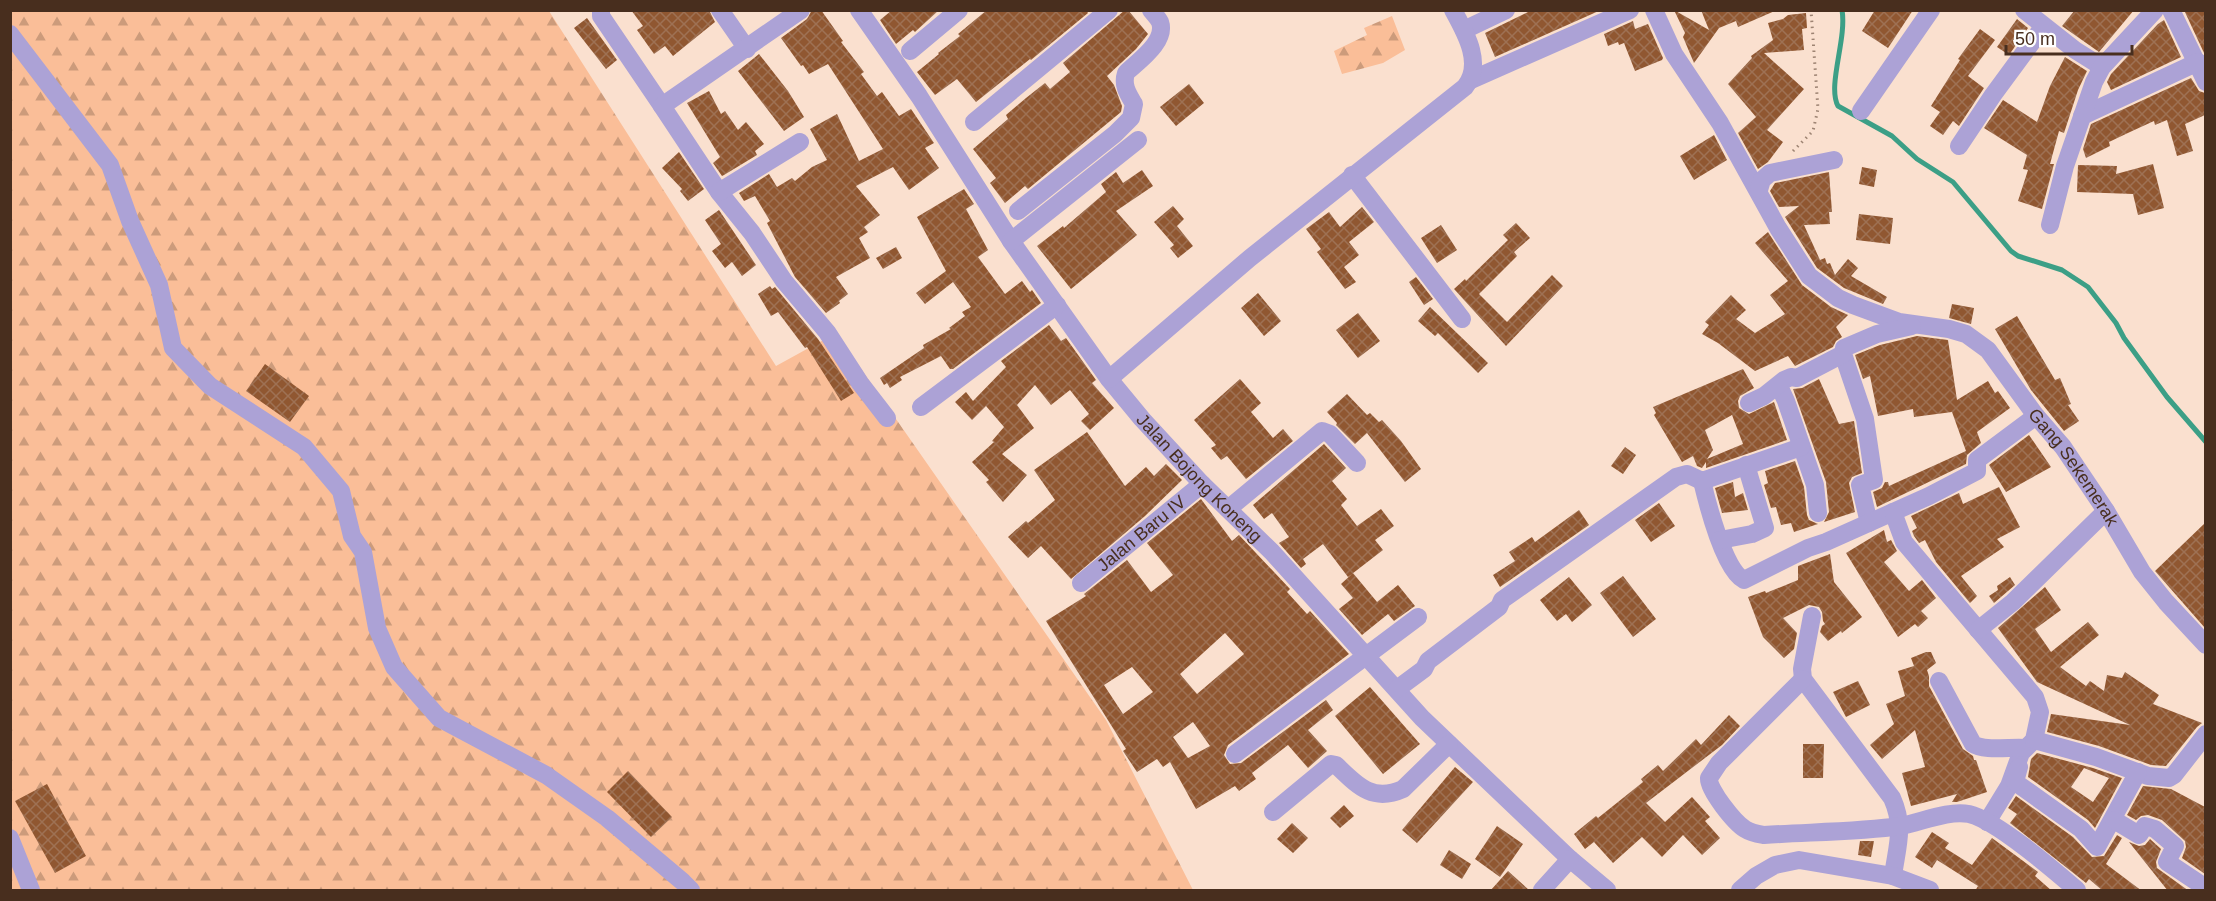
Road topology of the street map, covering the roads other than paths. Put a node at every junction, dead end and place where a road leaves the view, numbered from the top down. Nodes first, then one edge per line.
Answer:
1 (602, 10) edge
2 (720, 10) edge
3 (801, 10) edge
4 (859, 10) edge
5 (959, 10) edge
6 (1109, 10) edge
7 (1151, 10) edge
8 (1452, 10) edge
9 (1506, 10) edge
10 (1630, 10) edge
11 (1654, 10) edge
12 (1931, 10) edge
13 (2024, 10) edge
14 (2155, 10) edge
15 (2171, 10) edge
16 (2043, 27) junction
17 (1464, 30) junction
18 (10, 34) edge
19 (747, 49) junction
20 (910, 51) dead end
21 (2198, 62) junction
22 (2102, 68) junction
23 (1471, 80) junction
24 (2205, 82) edge
25 (662, 106) junction
26 (1861, 111) dead end
27 (2082, 116) junction
28 (974, 122) dead end
29 (1138, 140) dead end
30 (800, 142) dead end
31 (1959, 146) dead end
32 (1834, 160) dead end
33 (1352, 175) junction
34 (1759, 190) junction
35 (719, 192) junction
36 (1018, 212) dead end
37 (2050, 225) dead end
38 (1011, 241) junction
39 (1057, 305) junction
40 (1462, 319) dead end
41 (1916, 325) junction
42 (1843, 354) junction
43 (1109, 379) junction
44 (1779, 386) junction
45 (1749, 403) dead end
46 (921, 407) dead end
47 (2036, 416) junction
48 (887, 418) dead end
49 (1801, 447) junction
50 (1357, 464) dead end
51 (1746, 465) junction
52 (1702, 481) junction
53 (1202, 483) junction
54 (1228, 509) junction
55 (2106, 511) junction
56 (1893, 512) junction
57 (1818, 513) dead end
58 (1869, 523) junction
59 (1720, 540) junction
60 (1081, 583) dead end
61 (1812, 616) dead end
62 (1418, 617) dead end
63 (1978, 630) junction
64 (2205, 645) edge
65 (1367, 656) junction
66 (1803, 679) junction
67 (1939, 681) dead end
68 (1397, 688) junction
69 (2205, 734) edge
70 (1449, 744) junction
71 (2027, 746) junction
72 (1235, 754) dead end
73 (2138, 772) junction
74 (1273, 812) dead end
75 (2114, 820) junction
76 (1987, 822) junction
77 (1900, 826) junction
78 (10, 838) edge
79 (1570, 859) junction
80 (1893, 876) junction
81 (2205, 888) edge
82 (31, 891) edge
83 (691, 891) edge
84 (1542, 891) edge
85 (1607, 891) edge
86 (1740, 891) edge
87 (1930, 891) edge
88 (2077, 891) edge

1 - 25 street
2 - 19 street
3 - 19 street
4 - 38 street, Jalan Bojong Koneng
5 - 20 street
6 - 28 street
7 - 36 street
8 - 17 street
9 - 17 street
10 - 23 street
11 - 34 street
12 - 26 street
13 - 16 street
14 - 22 street
15 - 21 street
16 - 22 street
16 - 31 street
17 - 23 street
18 - 83 street
19 - 25 street
21 - 24 street
21 - 27 street
22 - 27 street
23 - 33 street
25 - 35 street
27 - 37 street
29 - 38 street
30 - 35 street
32 - 34 street
33 - 40 street
33 - 43 street
34 - 41 street
35 - 48 street
38 - 39 street, Jalan Bojong Koneng
39 - 43 street, Jalan Bojong Koneng
39 - 46 street
41 - 42 street
41 - 47 street, Gang Sekemerak
42 - 44 street
42 - 58 street
43 - 53 street, Jalan Bojong Koneng
44 - 45 street
44 - 49 street
47 - 55 street, Gang Sekemerak
47 - 56 street
49 - 51 street
49 - 57 street
50 - 54 street
51 - 52 street
51 - 59 street
52 - 59 street
52 - 68 street
53 - 54 street, Jalan Bojong Koneng
53 - 60 street, Jalan Baru IV
54 - 65 street, Jalan Bojong Koneng
55 - 63 street
55 - 64 street, Gang Sekemerak
56 - 58 street
56 - 63 street
58 - 59 street
61 - 66 street
62 - 65 street
63 - 71 street
65 - 68 street, Jalan Bojong Koneng
65 - 72 street
66 - 77 street
66 - 77 street
67 - 71 street
68 - 70 street, Jalan Bojong Koneng
69 - 73 street
70 - 74 street
70 - 79 street, Jalan Bojong Koneng
71 - 73 street
71 - 75 street
71 - 76 street
73 - 75 street
75 - 81 street
76 - 77 street
76 - 88 street
77 - 80 street
78 - 82 street
79 - 84 street
79 - 85 street, Jalan Bojong Koneng
80 - 86 street
80 - 87 street

